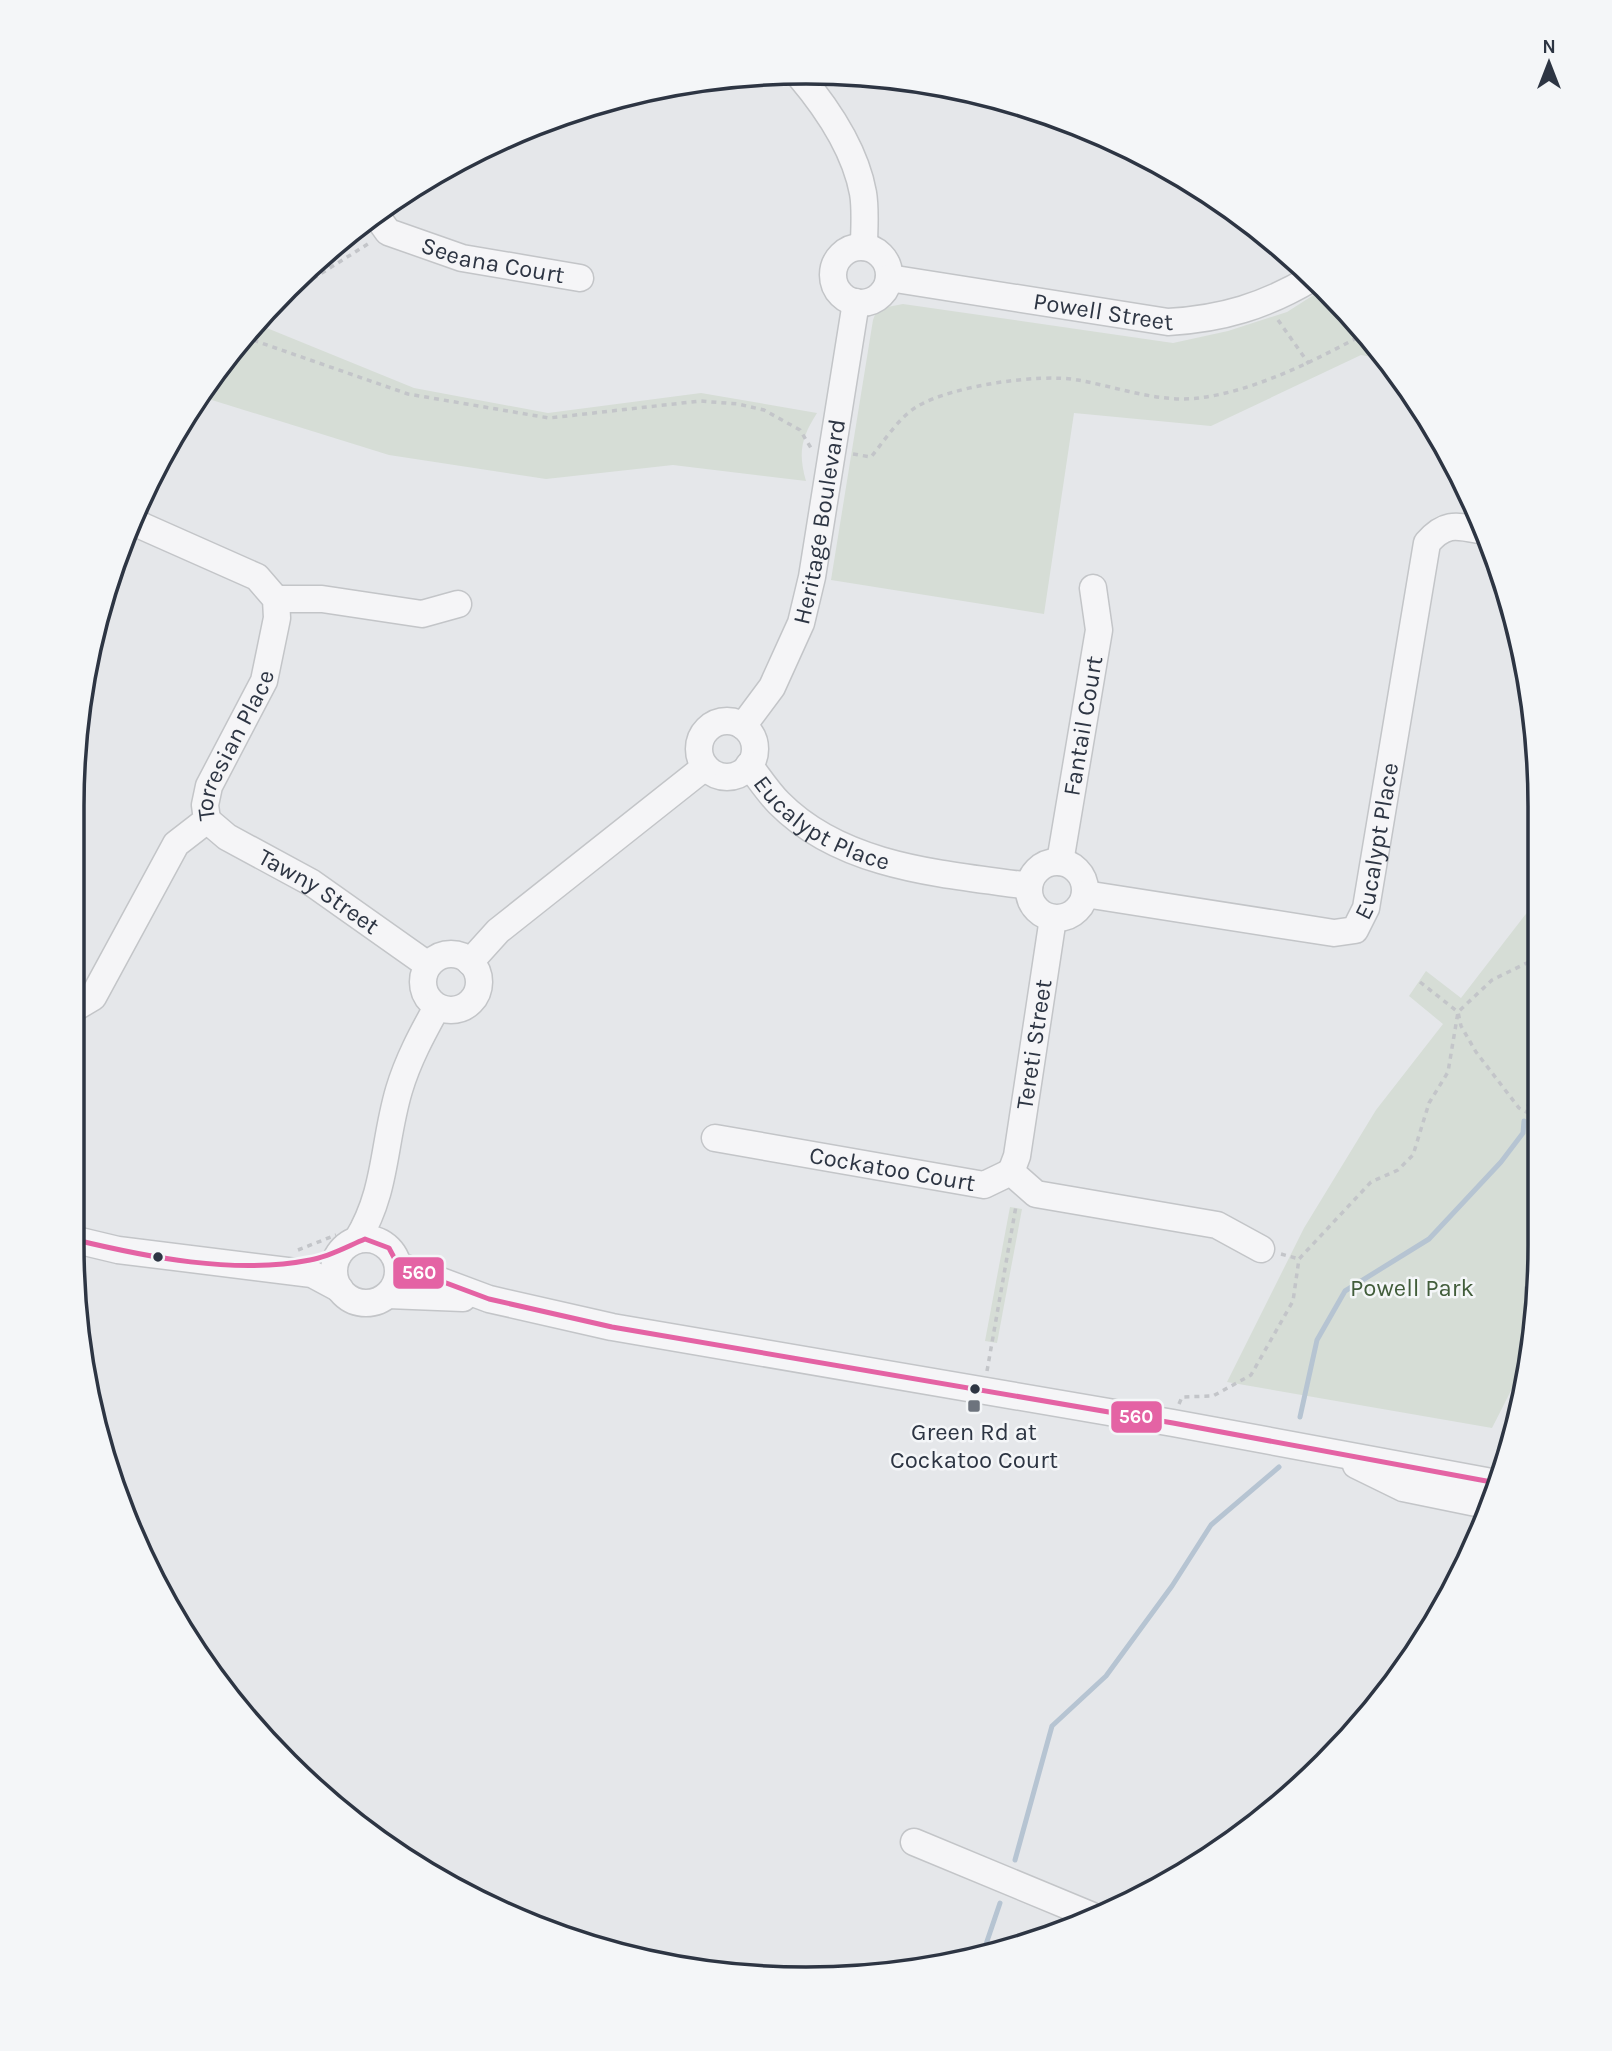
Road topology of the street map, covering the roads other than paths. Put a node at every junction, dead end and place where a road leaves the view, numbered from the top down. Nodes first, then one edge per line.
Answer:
1 (806, 84) edge
2 (382, 224) edge
3 (864, 247) junction
4 (580, 278) dead end
5 (889, 278) junction
6 (1303, 283) edge
7 (856, 302) junction
8 (141, 525) edge
9 (1473, 529) edge
10 (1093, 588) dead end
11 (276, 599) junction
12 (458, 604) dead end
13 (743, 726) junction
14 (749, 765) junction
15 (705, 767) junction
16 (207, 820) junction
17 (1060, 862) junction
18 (1029, 886) junction
19 (1085, 894) junction
20 (1053, 918) junction
21 (470, 962) junction
22 (428, 965) junction
23 (84, 1002) edge
24 (437, 1007) junction
25 (715, 1138) dead end
26 (1019, 1179) junction
27 (382, 1183) junction
28 (345, 1241) junction
29 (84, 1242) edge
30 (1261, 1249) dead end
31 (393, 1257) junction
32 (255, 1268) junction
33 (340, 1289) junction
34 (388, 1295) junction
35 (489, 1299) junction
36 (1329, 1452) junction
37 (1488, 1481) edge
38 (1480, 1504) edge
39 (914, 1842) dead end
40 (1082, 1912) edge

1 - 3 street
2 - 4 street, Seeana Court
3 - 5 street
3 - 7 street
5 - 6 street, Powell Street
5 - 7 street
7 - 13 street, Heritage Boulevard
8 - 11 street
9 - 19 street, Eucalypt Place
10 - 17 street, Fantail Court
11 - 12 street
11 - 16 street, Torresian Place
13 - 14 street
13 - 15 street
14 - 15 street
14 - 18 street, Eucalypt Place
15 - 21 street
16 - 22 street, Tawny Street
16 - 23 street, Torresian Place
17 - 18 street
17 - 19 street
18 - 20 street
19 - 20 street
20 - 26 street, Tereti Street
21 - 22 street
21 - 24 street
22 - 24 street
24 - 27 street
25 - 26 street, Cockatoo Court
26 - 30 street
27 - 28 street
27 - 31 street
28 - 31 street
28 - 32 street
28 - 33 street
29 - 32 street
31 - 34 street
31 - 35 street
32 - 33 street
33 - 34 street
34 - 35 street
35 - 36 street
36 - 37 street
36 - 38 street
39 - 40 street

